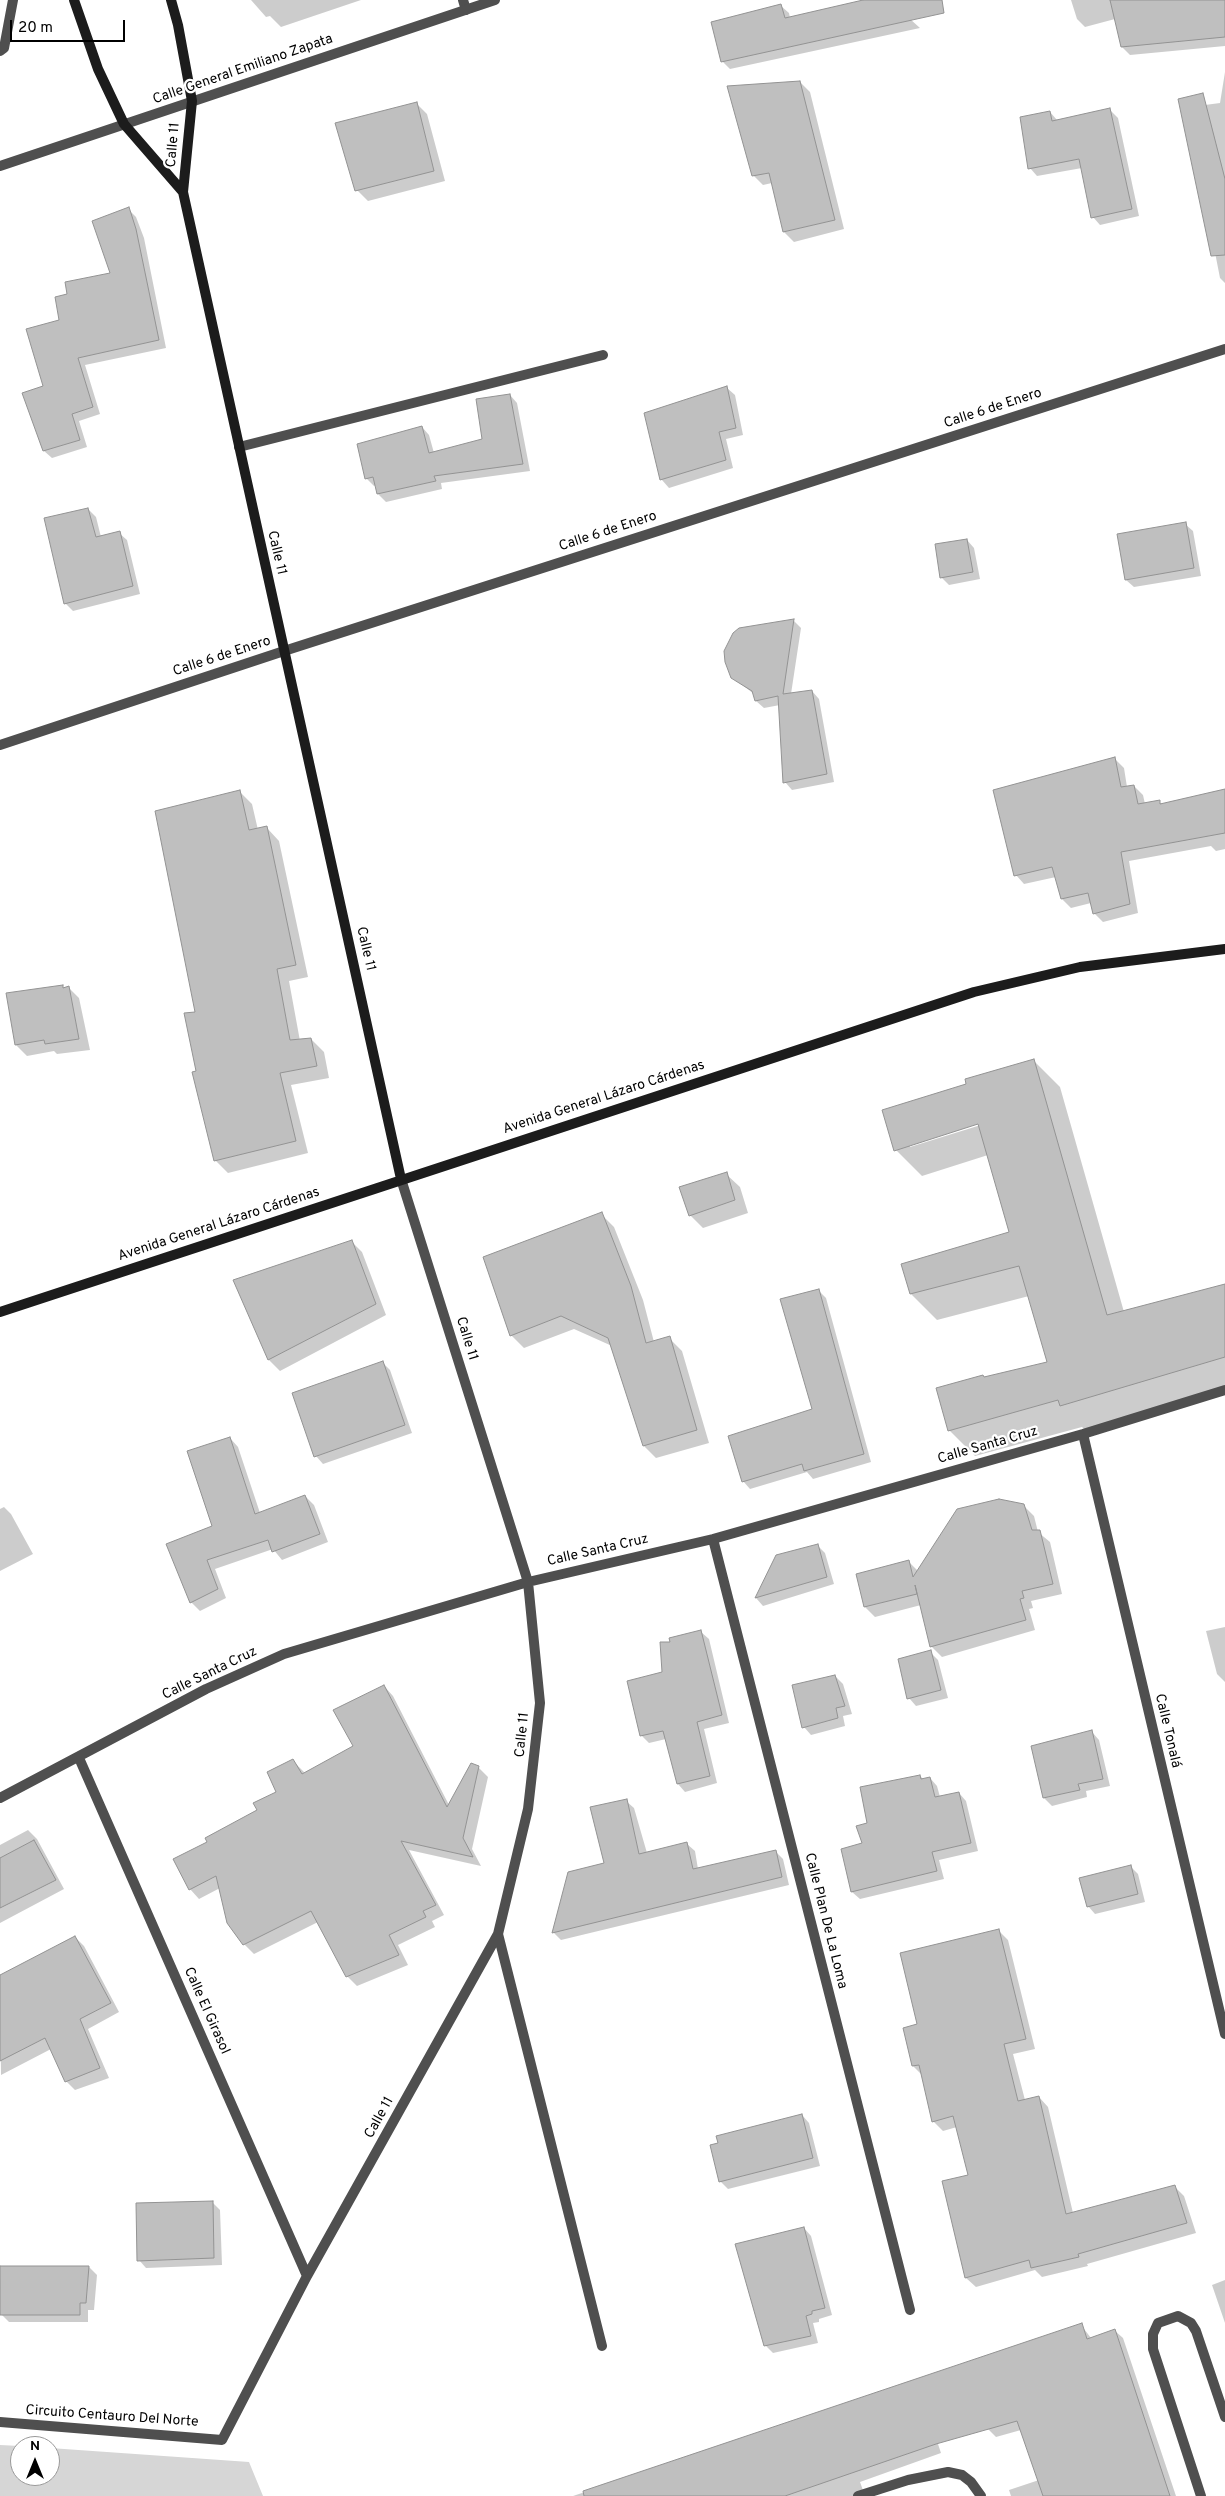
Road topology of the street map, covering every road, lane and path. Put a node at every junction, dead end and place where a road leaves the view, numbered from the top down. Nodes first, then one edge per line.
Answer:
1 (13, 0) edge
2 (74, 0) edge
3 (171, 0) edge
4 (495, 0) edge
5 (464, 5) edge
6 (0, 51) edge
7 (192, 101) junction
8 (124, 124) junction
9 (0, 166) edge
10 (183, 192) junction
11 (1225, 349) edge
12 (603, 355) dead end
13 (239, 447) junction
14 (284, 651) junction
15 (0, 745) edge
16 (1225, 949) edge
17 (401, 1179) junction
18 (0, 1312) edge
19 (1225, 1390) edge
20 (1083, 1434) junction
21 (713, 1539) junction
22 (528, 1582) junction
23 (79, 1758) junction
24 (0, 1798) edge
25 (498, 1934) junction
26 (1225, 2034) edge
27 (308, 2276) junction
28 (910, 2310) dead end
29 (602, 2346) dead end
30 (1225, 2417) edge
31 (0, 2422) edge
32 (222, 2440) joint
33 (858, 2496) edge
34 (981, 2496) edge
35 (1201, 2496) edge

1 - 6 street
2 - 8 main road, Calle 11
3 - 7 main road, Calle 11
4 - 5 street, Calle General Emiliano Zapata
5 - 7 street, Calle General Emiliano Zapata
7 - 8 street, Calle General Emiliano Zapata
7 - 10 main road, Calle 11
8 - 9 street, Calle General Emiliano Zapata
8 - 10 main road, Calle 11
10 - 13 main road, Calle 11
11 - 14 street, Calle 6 de Enero
12 - 13 street
13 - 14 main road, Calle 11
14 - 15 street, Calle 6 de Enero
14 - 17 main road, Calle 11
16 - 17 main road, Avenida General Lázaro Cárdenas
17 - 18 main road, Avenida General Lázaro Cárdenas
17 - 22 street, Calle 11
19 - 20 street, Calle Santa Cruz
20 - 21 street, Calle Santa Cruz
20 - 26 street, Calle Tonalá
21 - 22 street, Calle Santa Cruz
21 - 28 street, Calle Plan De La Loma
22 - 23 street, Calle Santa Cruz
22 - 25 street, Calle 11
23 - 24 street, Calle Santa Cruz
23 - 27 street, Calle El Girasol
25 - 27 street, Calle 11
25 - 29 street
27 - 32 street, Calle 11
30 - 35 street
31 - 32 street, Circuito Centauro Del Norte
33 - 34 street

